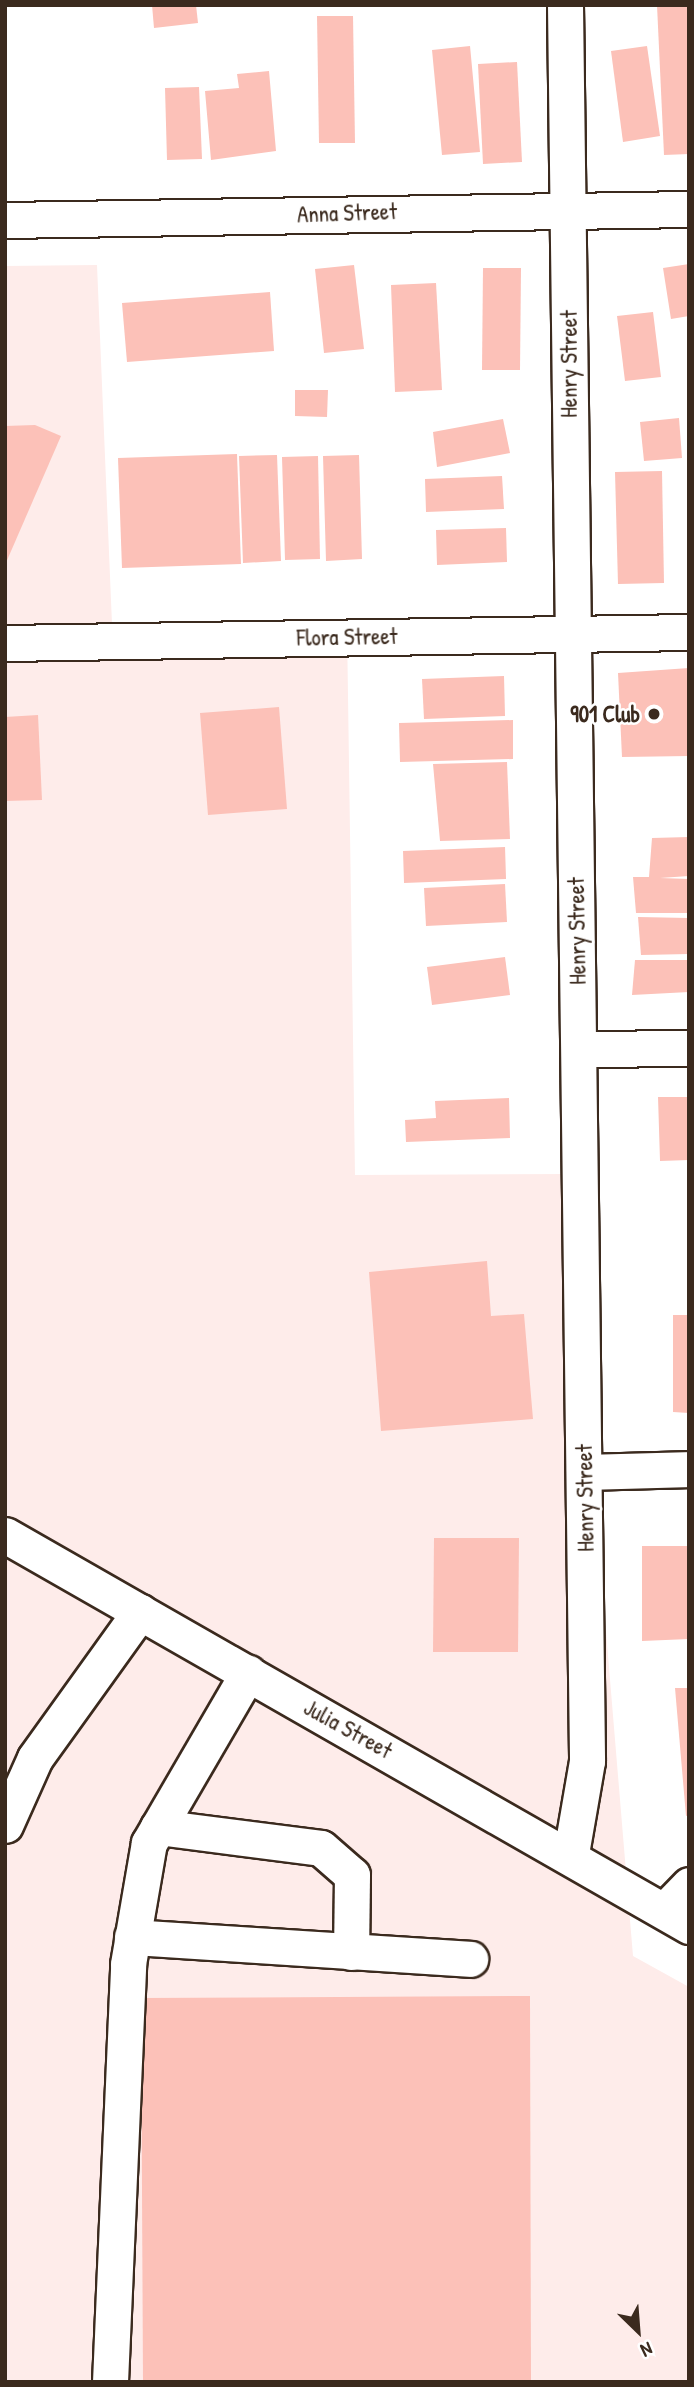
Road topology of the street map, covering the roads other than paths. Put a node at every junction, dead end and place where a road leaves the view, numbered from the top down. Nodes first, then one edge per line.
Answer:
1 (565, 5) edge
2 (689, 208) edge
3 (568, 209) junction
4 (5, 220) edge
5 (689, 632) edge
6 (571, 634) junction
7 (5, 643) edge
8 (689, 1048) edge
9 (580, 1049) junction
10 (689, 1469) edge
11 (584, 1472) junction
12 (5, 1535) edge
13 (140, 1612) junction
14 (248, 1673) junction
15 (5, 1825) edge
16 (158, 1827) junction
17 (571, 1854) junction
18 (689, 1885) edge
19 (677, 1919) edge
20 (132, 1937) junction
21 (351, 1952) junction
22 (470, 1959) dead end
23 (110, 2382) edge

1 - 3 street, Henry Street
2 - 3 street, Anna Street
3 - 4 street, Anna Street
3 - 6 street, Henry Street
5 - 6 street, Flora Street
6 - 7 street, Flora Street
6 - 9 street, Henry Street
8 - 9 street
9 - 11 street, Henry Street
10 - 11 street
11 - 17 street, Henry Street
12 - 13 street, Julia Street
13 - 14 street, Julia Street
13 - 15 street
14 - 16 street
14 - 17 street, Julia Street
16 - 20 street
16 - 21 street
17 - 19 street, Julia Street
18 - 19 street
20 - 21 street
20 - 23 street
21 - 22 street

